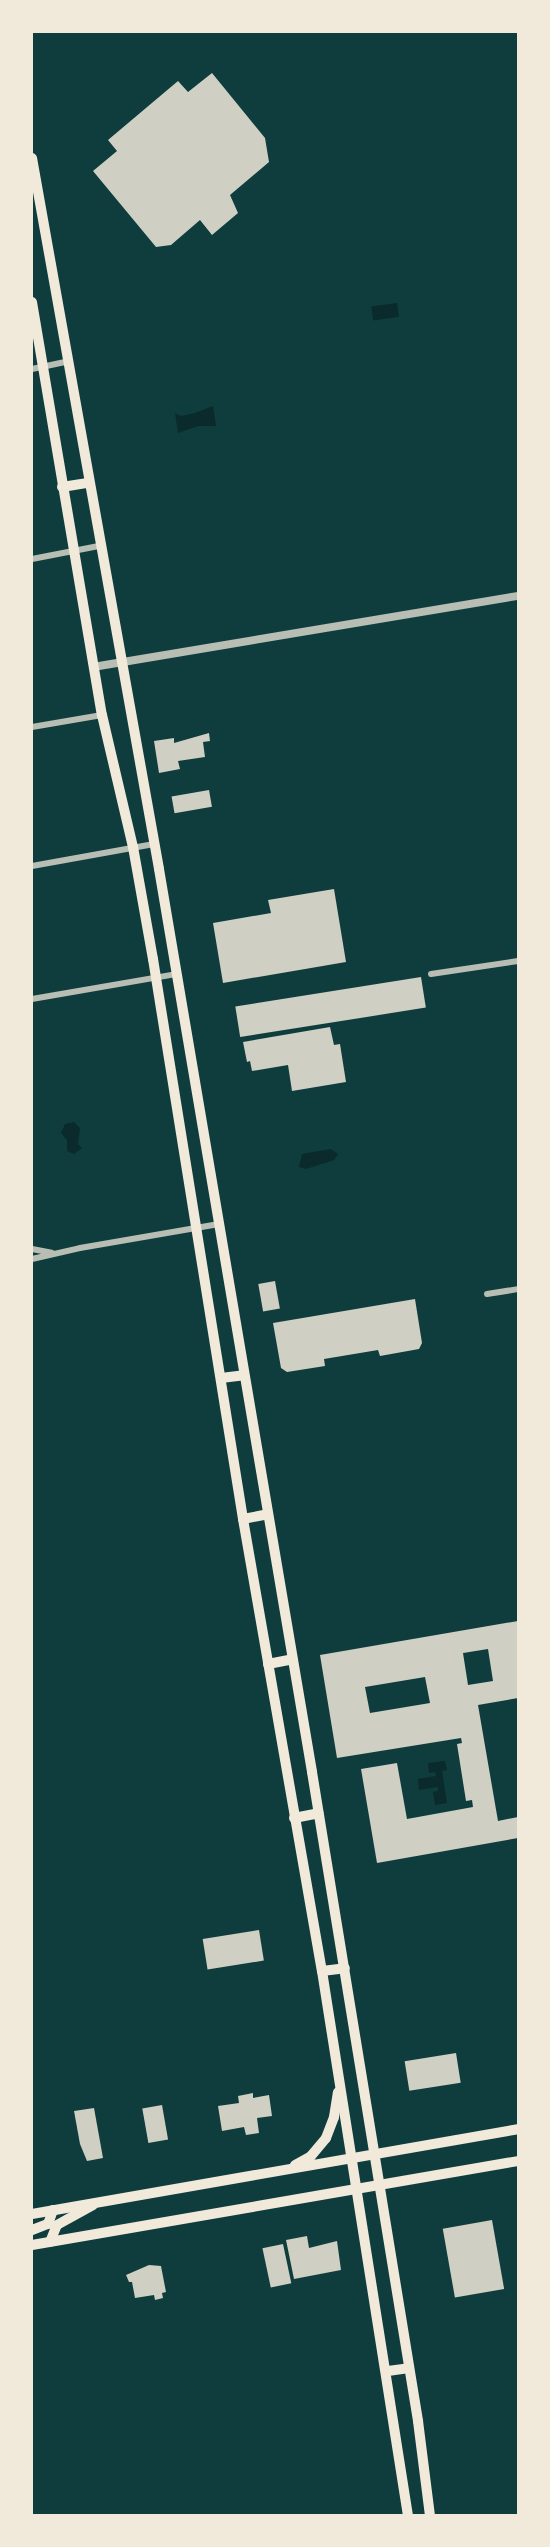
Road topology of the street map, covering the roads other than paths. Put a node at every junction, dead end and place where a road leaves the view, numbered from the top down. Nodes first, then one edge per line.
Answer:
1 (32, 158) edge
2 (33, 180) edge
3 (32, 302) edge
4 (66, 362) junction
5 (37, 368) edge
6 (88, 483) junction
7 (62, 487) junction
8 (99, 546) junction
9 (73, 551) junction
10 (32, 558) edge
11 (519, 596) edge
12 (120, 662) junction
13 (93, 667) junction
14 (102, 715) junction
15 (32, 727) edge
16 (154, 844) junction
17 (133, 847) junction
18 (32, 866) edge
19 (519, 961) edge
20 (176, 974) junction
21 (431, 974) dead end
22 (156, 977) junction
23 (32, 999) edge
24 (219, 1224) junction
25 (197, 1228) junction
26 (32, 1249) edge
27 (57, 1254) junction
28 (32, 1259) edge
29 (519, 1289) edge
30 (488, 1294) dead end
31 (244, 1375) junction
32 (222, 1378) junction
33 (268, 1514) junction
34 (243, 1519) junction
35 (293, 1659) junction
36 (268, 1664) junction
37 (319, 1813) junction
38 (294, 1818) junction
39 (345, 1968) junction
40 (322, 1971) junction
41 (340, 2081) junction
42 (519, 2129) edge
43 (373, 2155) junction
44 (351, 2158) junction
45 (519, 2161) edge
46 (286, 2170) junction
47 (378, 2186) junction
48 (356, 2190) junction
49 (96, 2203) junction
50 (53, 2210) junction
51 (32, 2214) edge
52 (32, 2230) edge
53 (50, 2242) junction
54 (32, 2245) edge
55 (409, 2368) junction
56 (388, 2371) junction
57 (408, 2515) edge
58 (430, 2515) edge

1 - 2 main road
2 - 4 main road
3 - 5 main road
4 - 5 street
4 - 6 main road
5 - 7 main road
6 - 7 main road
6 - 8 main road
7 - 9 main road
8 - 9 street
8 - 12 main road
9 - 10 street
9 - 13 main road
11 - 12 street
12 - 13 street
12 - 16 main road
13 - 14 main road
14 - 15 street
14 - 17 main road
16 - 17 street
16 - 20 main road
17 - 18 street
17 - 22 main road
19 - 21 street
20 - 22 street
20 - 24 main road
22 - 23 street
22 - 25 main road
24 - 25 street
24 - 31 main road
25 - 27 street
25 - 32 main road
26 - 27 street
27 - 28 street
29 - 30 street
31 - 32 main road
31 - 33 main road
32 - 34 main road
33 - 34 main road
33 - 35 main road
34 - 36 main road
35 - 36 main road
35 - 37 main road
36 - 38 main road
37 - 38 main road
37 - 39 main road
38 - 40 main road
39 - 40 main road
39 - 43 main road
40 - 41 main road
41 - 44 main road
41 - 46 main road
42 - 43 main road
43 - 44 main road
43 - 47 main road
44 - 46 main road
44 - 48 main road
45 - 47 main road
46 - 49 main road
47 - 48 main road
47 - 55 main road
48 - 53 main road
48 - 56 main road
49 - 50 main road
49 - 53 main road
50 - 51 main road
50 - 52 main road
53 - 54 main road
55 - 56 main road
55 - 58 main road
56 - 57 main road

